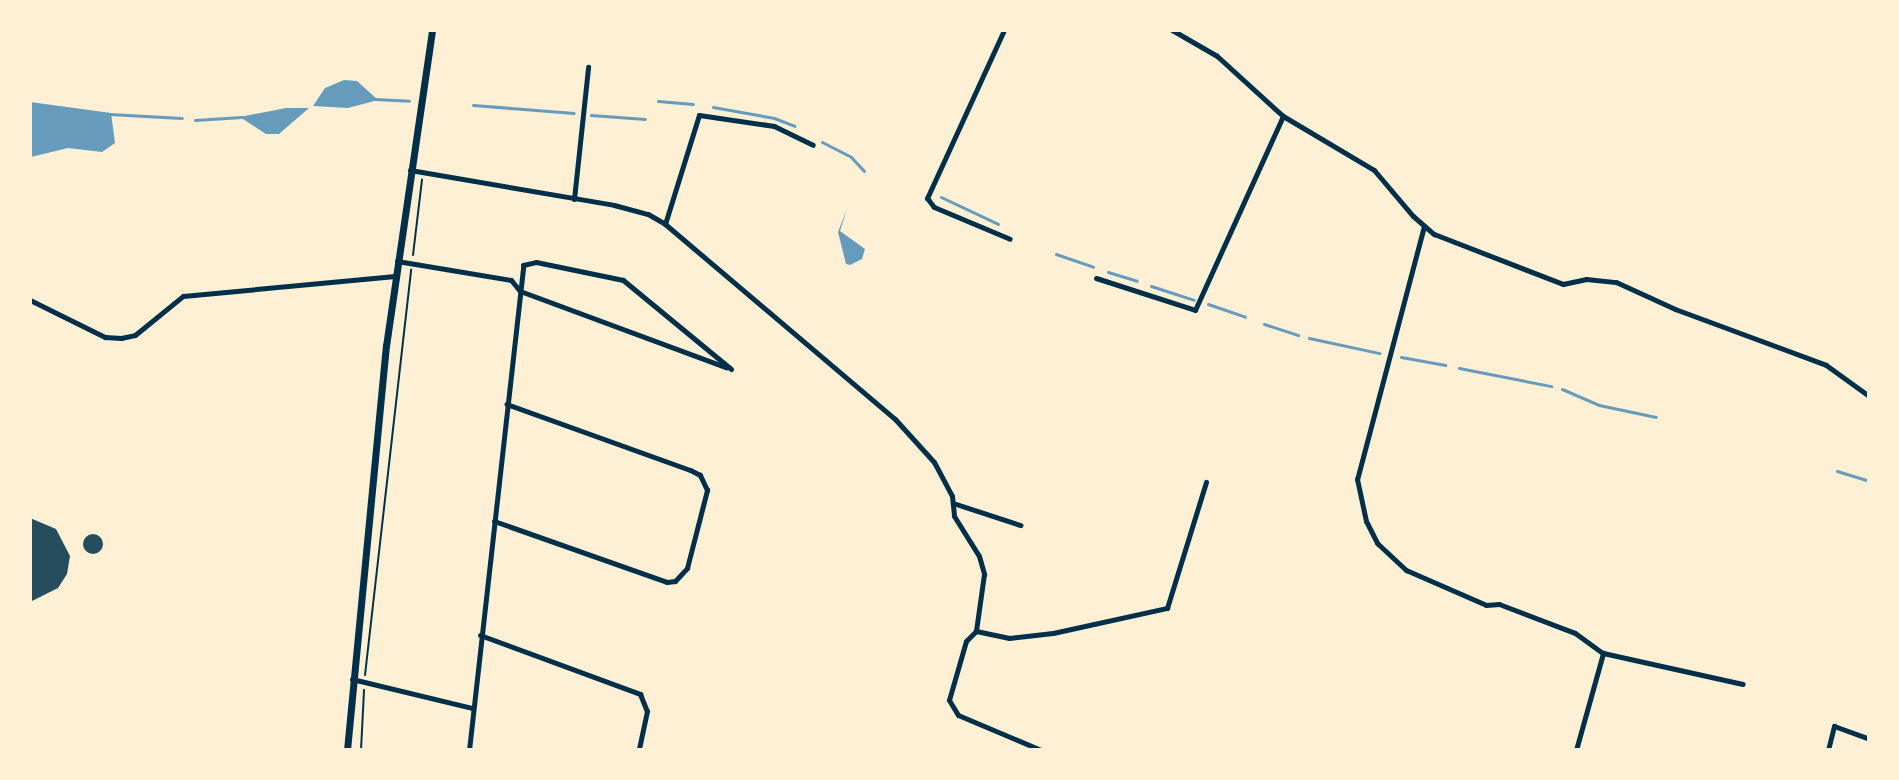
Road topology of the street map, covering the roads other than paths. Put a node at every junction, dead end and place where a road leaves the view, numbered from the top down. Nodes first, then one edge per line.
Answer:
1 (432, 30) edge
2 (1004, 30) edge
3 (1172, 30) edge
4 (588, 67) dead end
5 (1283, 116) junction
6 (813, 145) dead end
7 (410, 170) junction
8 (574, 199) junction
9 (665, 224) junction
10 (1424, 226) junction
11 (1010, 239) dead end
12 (397, 261) junction
13 (395, 276) junction
14 (1096, 278) dead end
15 (520, 291) junction
16 (30, 300) edge
17 (1869, 396) edge
18 (507, 404) junction
19 (1206, 482) dead end
20 (953, 504) junction
21 (494, 521) junction
22 (1020, 525) dead end
23 (976, 631) junction
24 (480, 635) junction
25 (1603, 653) junction
26 (352, 679) junction
27 (1743, 684) dead end
28 (472, 708) junction
29 (1869, 739) edge
30 (347, 750) edge
31 (470, 750) edge
32 (639, 750) edge
33 (1041, 750) edge
34 (1576, 750) edge
35 (1828, 750) edge

1 - 7 main road
2 - 11 street
3 - 5 street
4 - 8 street
5 - 10 street
5 - 14 street
6 - 9 street
7 - 8 street
7 - 12 main road
8 - 9 street
9 - 20 street
10 - 17 street
10 - 25 street
12 - 13 main road
12 - 15 street
13 - 16 street
13 - 26 main road
15 - 15 street
15 - 18 street
18 - 21 street
18 - 21 street
19 - 23 street
20 - 22 street
20 - 23 street
21 - 24 street
23 - 33 street
24 - 28 street
24 - 32 street
25 - 27 street
25 - 34 street
26 - 28 street
26 - 30 main road
28 - 31 street
29 - 35 street

